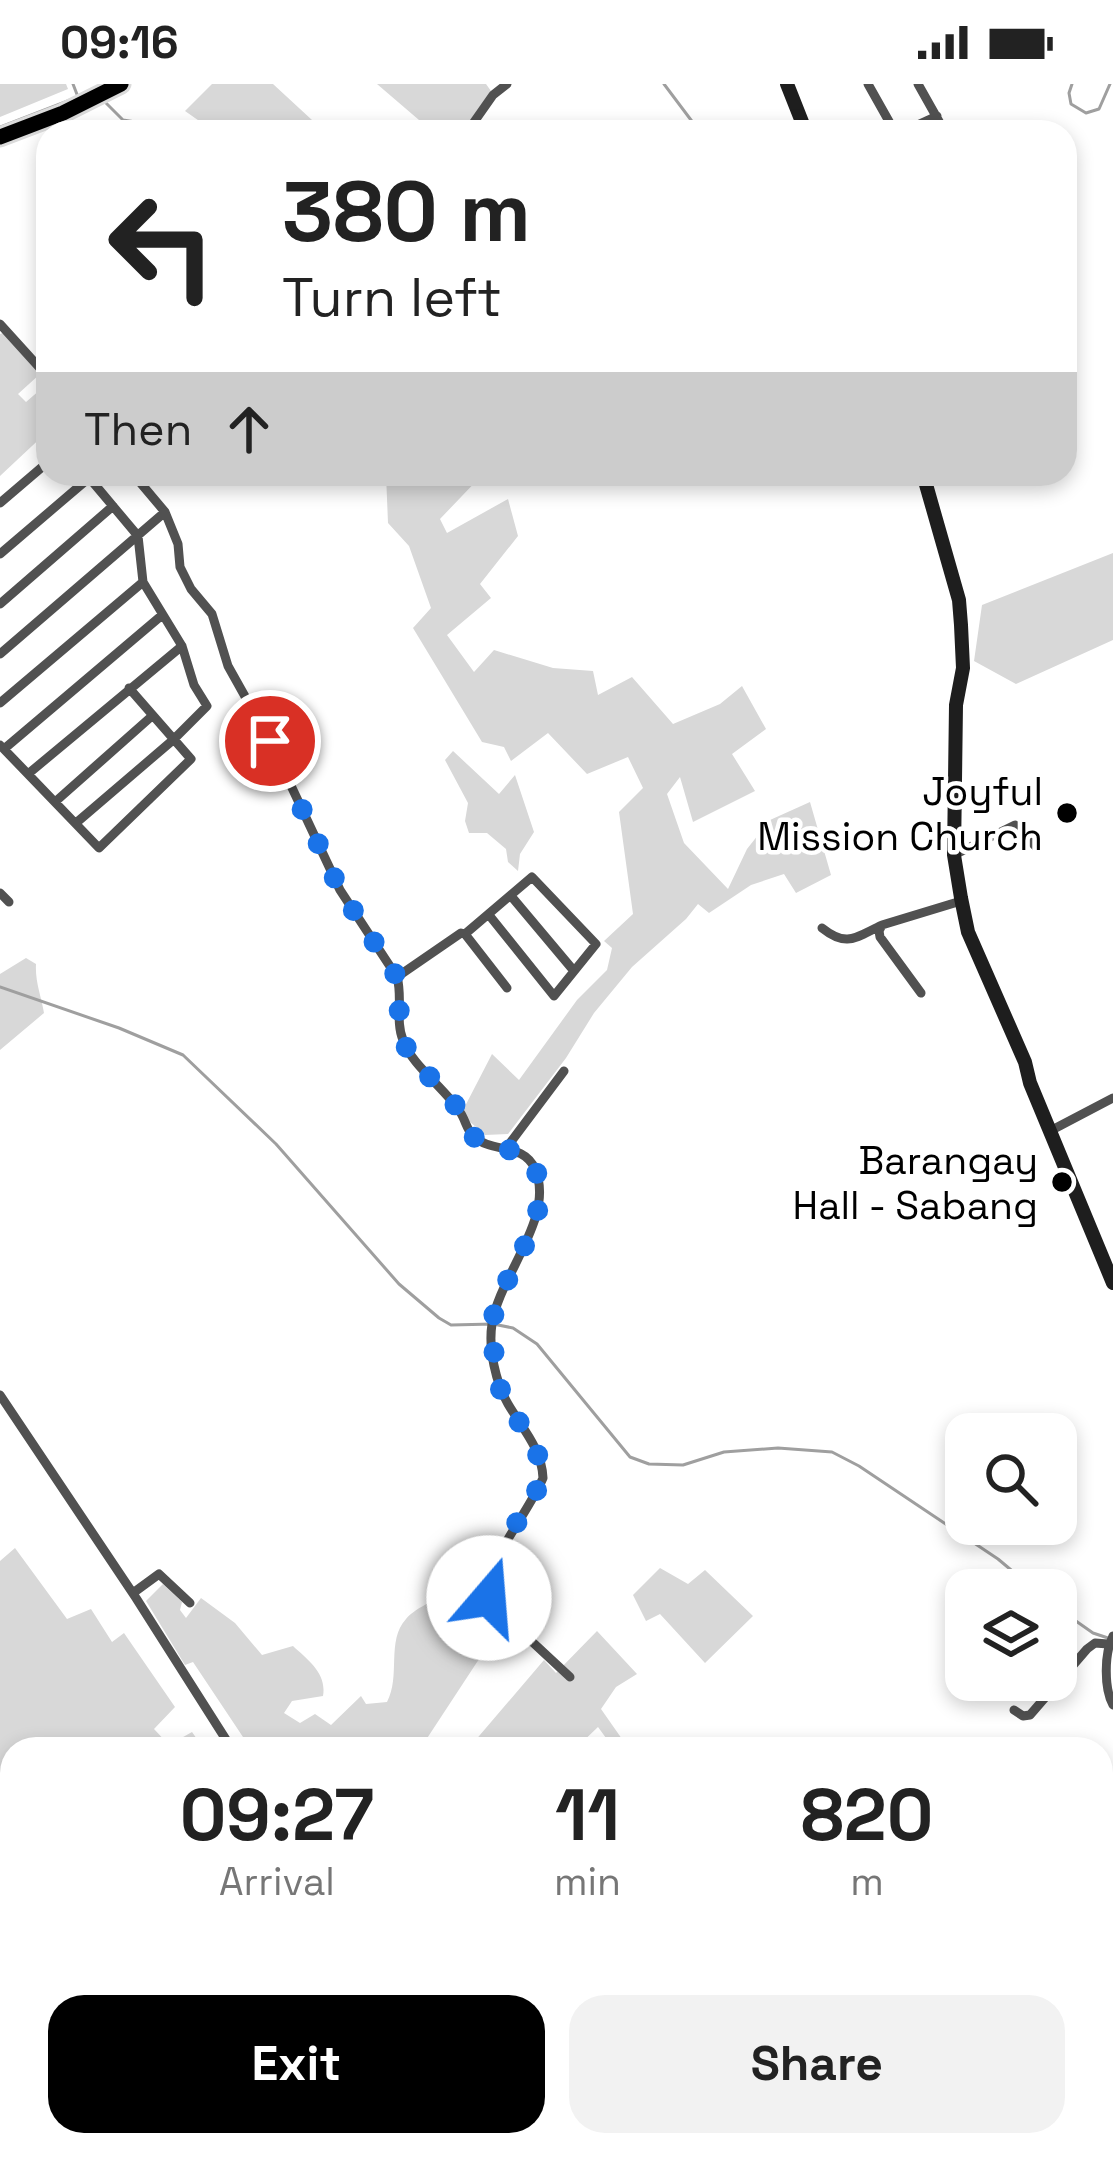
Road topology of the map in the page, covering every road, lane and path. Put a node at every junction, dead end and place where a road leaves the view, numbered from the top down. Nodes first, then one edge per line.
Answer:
1 (507, 84) edge
2 (787, 84) edge
3 (868, 84) edge
4 (918, 84) edge
5 (116, 87) edge
6 (937, 116) junction
7 (41, 120) edge
8 (475, 120) edge
9 (801, 120) edge
10 (891, 120) edge
11 (928, 120) edge
12 (939, 120) edge
13 (36, 122) edge
14 (0, 137) edge
15 (0, 324) edge
16 (36, 364) edge
17 (36, 472) edge
18 (77, 486) edge
19 (96, 486) edge
20 (144, 486) edge
21 (926, 486) edge
22 (0, 503) edge
23 (112, 506) junction
24 (165, 512) junction
25 (138, 536) junction
26 (0, 554) edge
27 (143, 582) junction
28 (0, 604) edge
29 (161, 616) junction
30 (182, 646) junction
31 (0, 654) edge
32 (129, 688) junction
33 (0, 703) edge
34 (152, 716) junction
35 (173, 740) junction
36 (2, 747) edge
37 (28, 774) junction
38 (55, 802) junction
39 (76, 824) junction
40 (1037, 848) dead end
41 (954, 855) junction
42 (0, 892) edge
43 (511, 896) junction
44 (962, 901) junction
45 (9, 902) dead end
46 (489, 915) junction
47 (882, 925) junction
48 (822, 928) dead end
49 (465, 934) junction
50 (574, 971) junction
51 (397, 977) junction
52 (507, 988) dead end
53 (921, 993) dead end
54 (564, 1071) dead end
55 (1113, 1098) edge
56 (1050, 1131) junction
57 (507, 1148) junction
58 (1113, 1282) edge
59 (0, 1395) edge
60 (4, 1412) edge
61 (133, 1593) junction
62 (190, 1603) dead end
63 (1111, 1640) edge
64 (570, 1677) dead end
65 (1113, 1705) edge
66 (1014, 1710) dead end
67 (224, 1737) edge

1 - 8 street
2 - 9 main road
3 - 10 street
4 - 6 street
5 - 7 main road
6 - 11 street
6 - 12 street
13 - 14 main road
15 - 16 street
17 - 22 street
18 - 26 street
19 - 23 street
20 - 24 street
21 - 41 main road
23 - 25 street
23 - 28 street
24 - 25 street
24 - 51 street
25 - 27 street
25 - 31 street
27 - 29 street
27 - 33 street
29 - 30 street
29 - 36 street
30 - 32 street
30 - 35 street
32 - 34 street
32 - 37 street
34 - 35 street
34 - 38 street
35 - 39 street
35 - 39 street
36 - 37 street
37 - 38 street
38 - 39 street
40 - 41 street
41 - 44 main road
42 - 45 street
43 - 46 street
43 - 50 street
43 - 50 street
44 - 47 street
44 - 56 main road
46 - 49 street
46 - 50 street
47 - 48 street
47 - 53 street
49 - 51 street
49 - 52 street
51 - 57 street
54 - 57 street
55 - 56 street
56 - 58 main road
57 - 64 street
59 - 60 street
60 - 61 street
61 - 62 street
61 - 67 street
63 - 65 street
63 - 66 street

